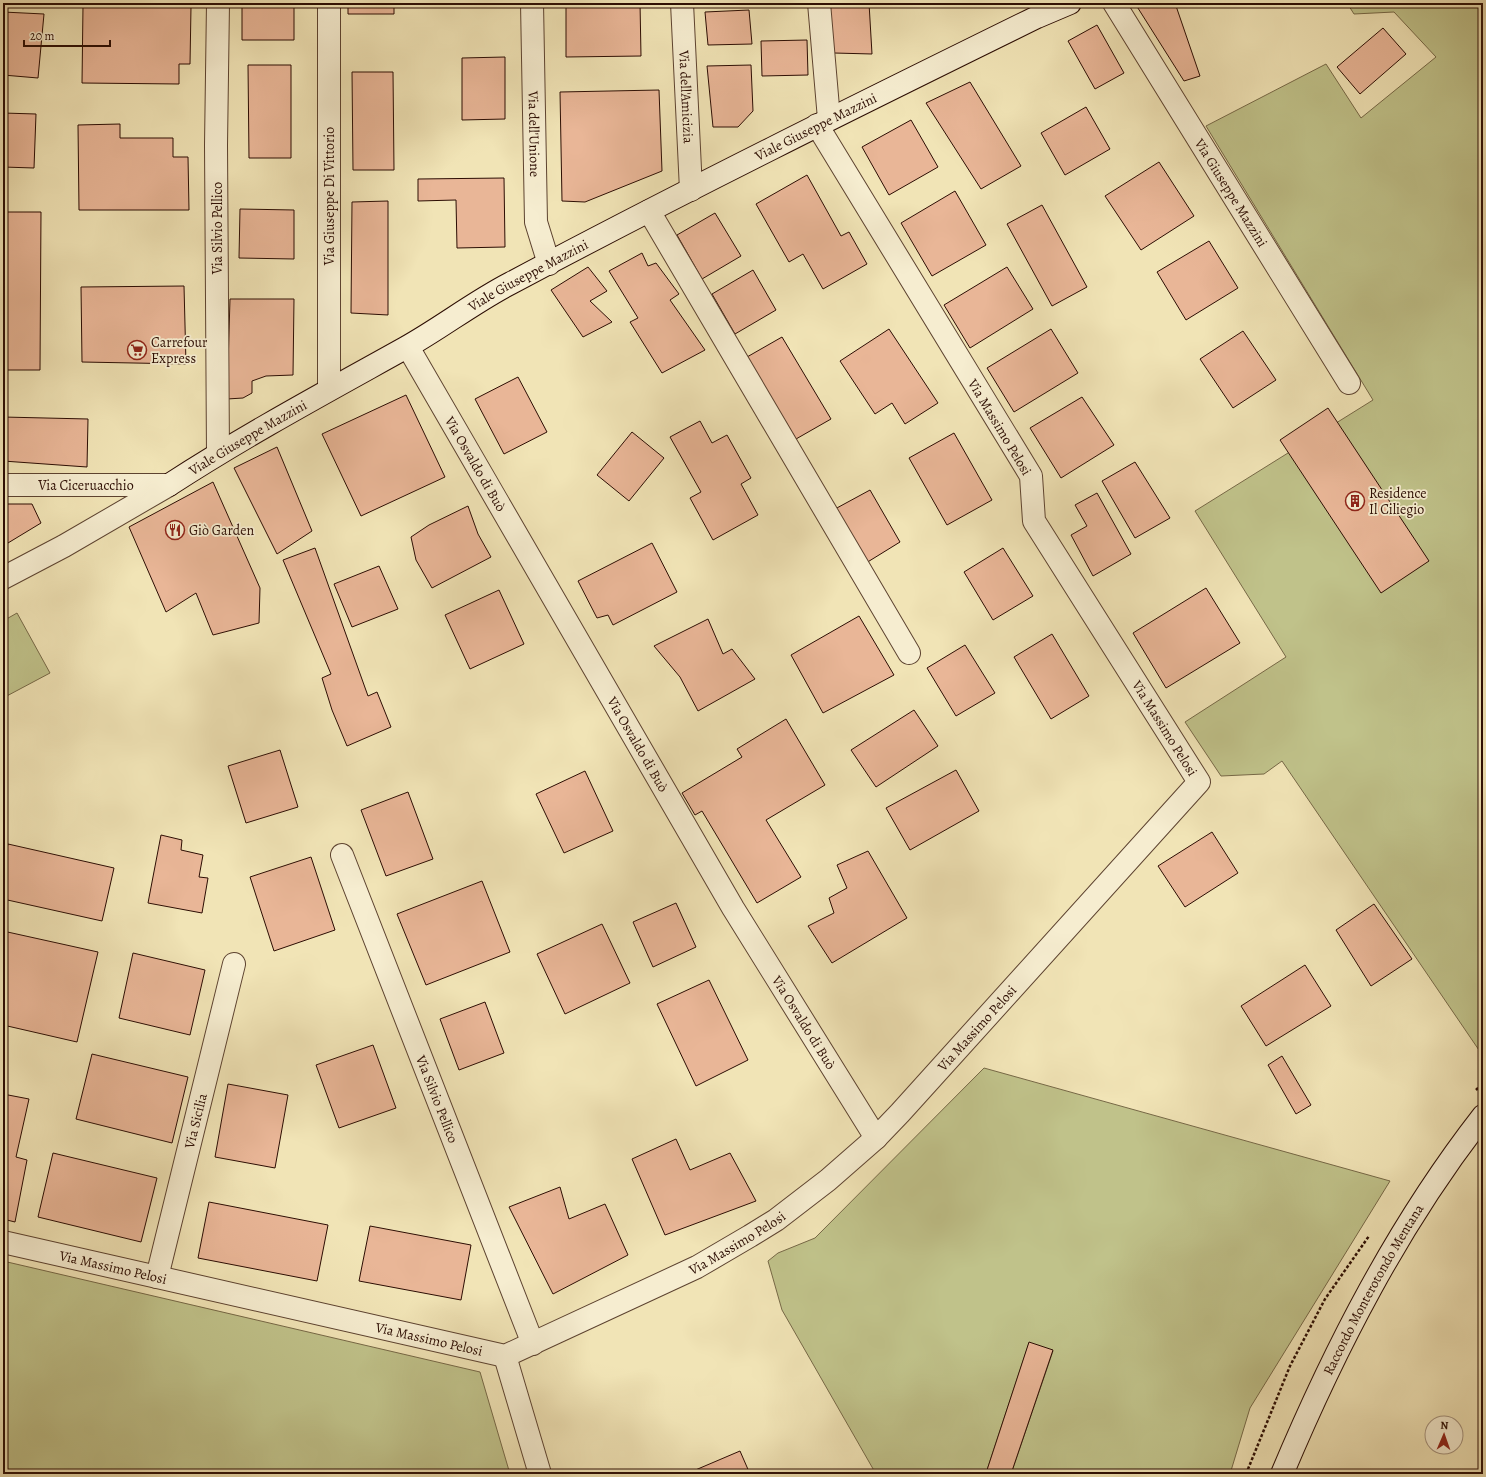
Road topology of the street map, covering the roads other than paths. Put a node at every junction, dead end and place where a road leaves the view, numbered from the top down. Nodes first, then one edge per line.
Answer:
1 (218, 3) edge
2 (328, 3) edge
3 (532, 3) edge
4 (682, 3) edge
5 (819, 3) edge
6 (1070, 3) edge
7 (1114, 3) edge
8 (1036, 10) edge
9 (823, 122) junction
10 (691, 190) junction
11 (649, 212) junction
12 (549, 264) junction
13 (408, 347) junction
14 (1349, 383) dead end
15 (329, 389) junction
16 (218, 453) junction
17 (3, 485) edge
18 (169, 485) junction
19 (3, 578) edge
20 (909, 653) dead end
21 (342, 855) dead end
22 (234, 964) dead end
23 (1483, 1116) edge
24 (876, 1138) junction
25 (3, 1242) edge
26 (157, 1277) junction
27 (533, 1344) junction
28 (505, 1356) junction
29 (540, 1474) edge
30 (1282, 1474) edge

1 - 16 street, Via Silvio Pellico
2 - 15 street, Via Giuseppe Di Vittorio
3 - 12 street, Via dell'Unione
4 - 10 street, Via dell'Amicizia
5 - 9 street
6 - 8 street, Viale Giuseppe Mazzini
7 - 14 street, Via Giuseppe Mazzini
8 - 9 street, Viale Giuseppe Mazzini
9 - 10 street, Viale Giuseppe Mazzini
9 - 24 street, Via Massimo Pelosi
10 - 11 street, Viale Giuseppe Mazzini
11 - 12 street, Viale Giuseppe Mazzini
11 - 20 street
12 - 13 street, Viale Giuseppe Mazzini
13 - 15 street, Viale Giuseppe Mazzini
13 - 24 street, Via Osvaldo di Buò
15 - 16 street, Viale Giuseppe Mazzini
16 - 18 street, Viale Giuseppe Mazzini
17 - 18 street, Via Ciceruacchio
18 - 19 street, Viale Giuseppe Mazzini
21 - 27 street, Via Silvio Pellico
22 - 26 street, Via Sicilia
23 - 30 street, Raccordo Monterotondo Mentana
24 - 27 street, Via Massimo Pelosi
25 - 26 street, Via Massimo Pelosi
26 - 28 street, Via Massimo Pelosi
27 - 28 street, Via Massimo Pelosi
28 - 29 street

